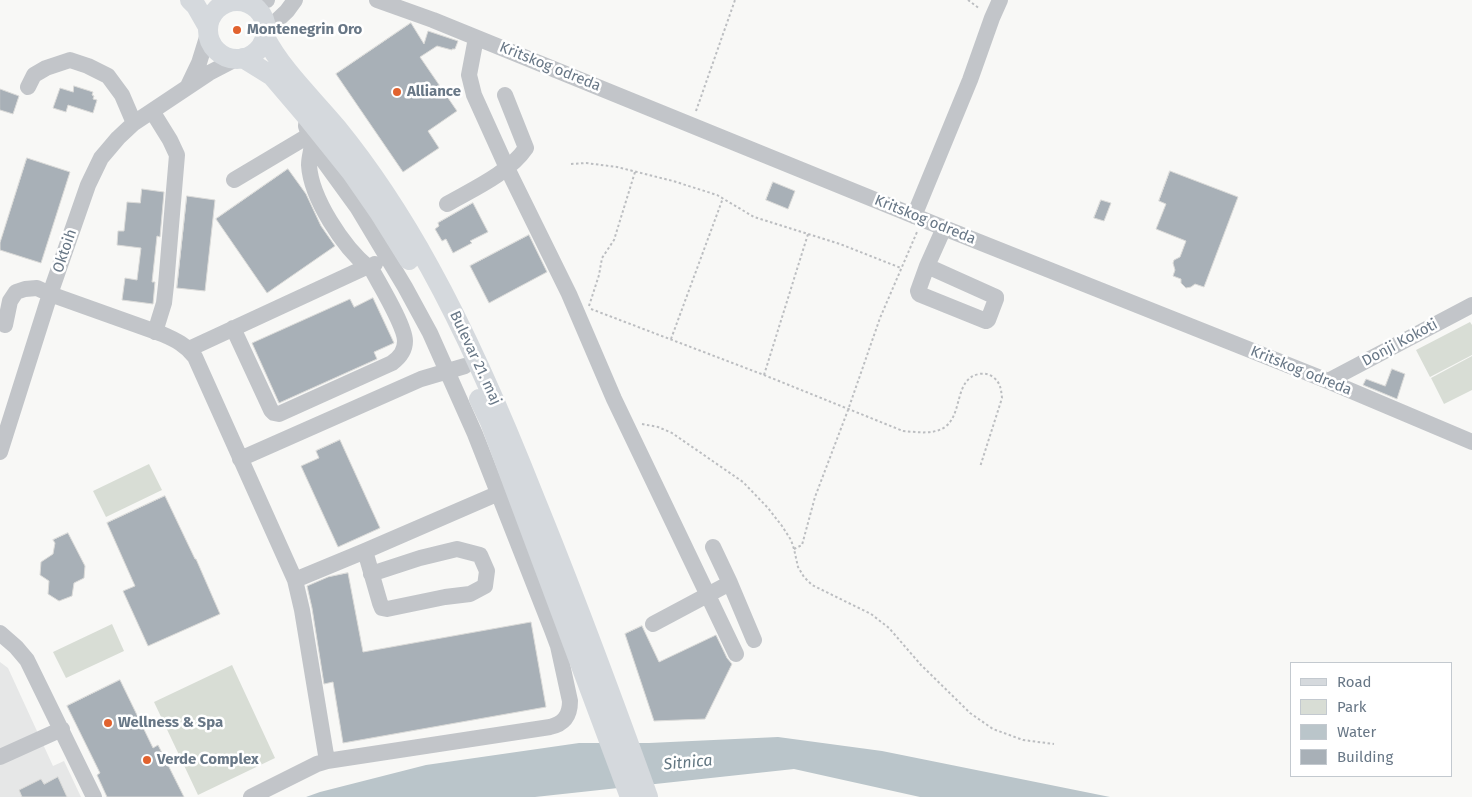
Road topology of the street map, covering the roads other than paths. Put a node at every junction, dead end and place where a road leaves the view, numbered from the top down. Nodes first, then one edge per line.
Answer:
1 (190, 0) edge
2 (296, 0) edge
3 (377, 0) edge
4 (1000, 0) edge
5 (244, 1) edge
6 (208, 30) junction
7 (265, 34) junction
8 (476, 38) junction
9 (240, 59) junction
10 (28, 87) dead end
11 (187, 88) junction
12 (505, 95) dead end
13 (152, 111) junction
14 (134, 123) junction
15 (309, 133) junction
16 (507, 168) junction
17 (234, 180) dead end
18 (447, 204) dead end
19 (918, 217) junction
20 (944, 228) junction
21 (388, 257) junction
22 (927, 266) dead end
23 (369, 268) junction
24 (50, 294) junction
25 (1472, 305) edge
26 (5, 325) dead end
27 (233, 328) junction
28 (155, 332) junction
29 (189, 348) junction
30 (456, 369) junction
31 (1328, 381) junction
32 (1472, 442) edge
33 (0, 452) edge
34 (240, 459) junction
35 (499, 492) junction
36 (714, 547) dead end
37 (365, 551) junction
38 (371, 574) junction
39 (295, 580) junction
40 (730, 583) junction
41 (708, 594) junction
42 (653, 624) dead end
43 (0, 633) edge
44 (754, 640) dead end
45 (565, 644) junction
46 (736, 654) dead end
47 (610, 718) junction
48 (62, 729) junction
49 (0, 757) edge
50 (327, 761) junction
51 (94, 797) edge
52 (252, 797) edge
53 (630, 797) edge
54 (648, 797) edge

1 - 6 main road
2 - 7 street
3 - 8 street, Kritskog odreda
4 - 19 street
5 - 6 main road
5 - 7 main road
6 - 9 main road
6 - 11 street, Oktoih
7 - 9 main road
7 - 47 main road, Bulevar 21. maj
8 - 16 street
8 - 19 street, Kritskog odreda
9 - 11 street, Oktoih
9 - 15 main road, Bulevar 21. maj
10 - 14 street
11 - 13 street, Oktoih
12 - 16 street
13 - 14 street, Oktoih
13 - 28 street
14 - 24 street, Oktoih
15 - 17 street
15 - 21 street
15 - 23 street
15 - 30 main road, Bulevar 21. maj
16 - 18 street
16 - 41 street
19 - 20 street, Kritskog odreda
20 - 22 street
20 - 31 street, Kritskog odreda
21 - 23 street
21 - 30 street
23 - 27 street
23 - 27 street
24 - 26 street
24 - 28 street
24 - 33 street, Oktoih
25 - 31 street, Donji Kokoti
27 - 29 street
28 - 29 street
29 - 34 street
30 - 34 street
30 - 35 street
30 - 45 main road, Bulevar 21. maj
31 - 32 street, Kritskog odreda
34 - 39 street
35 - 37 street
35 - 45 street
36 - 40 street
37 - 38 street
37 - 39 street
38 - 38 street
39 - 50 street
40 - 41 street
40 - 44 street
41 - 42 street
41 - 46 street
43 - 48 street
45 - 47 main road, Bulevar 21. maj
45 - 50 street
47 - 53 main road
47 - 54 main road
48 - 49 street
48 - 51 street
50 - 52 street

